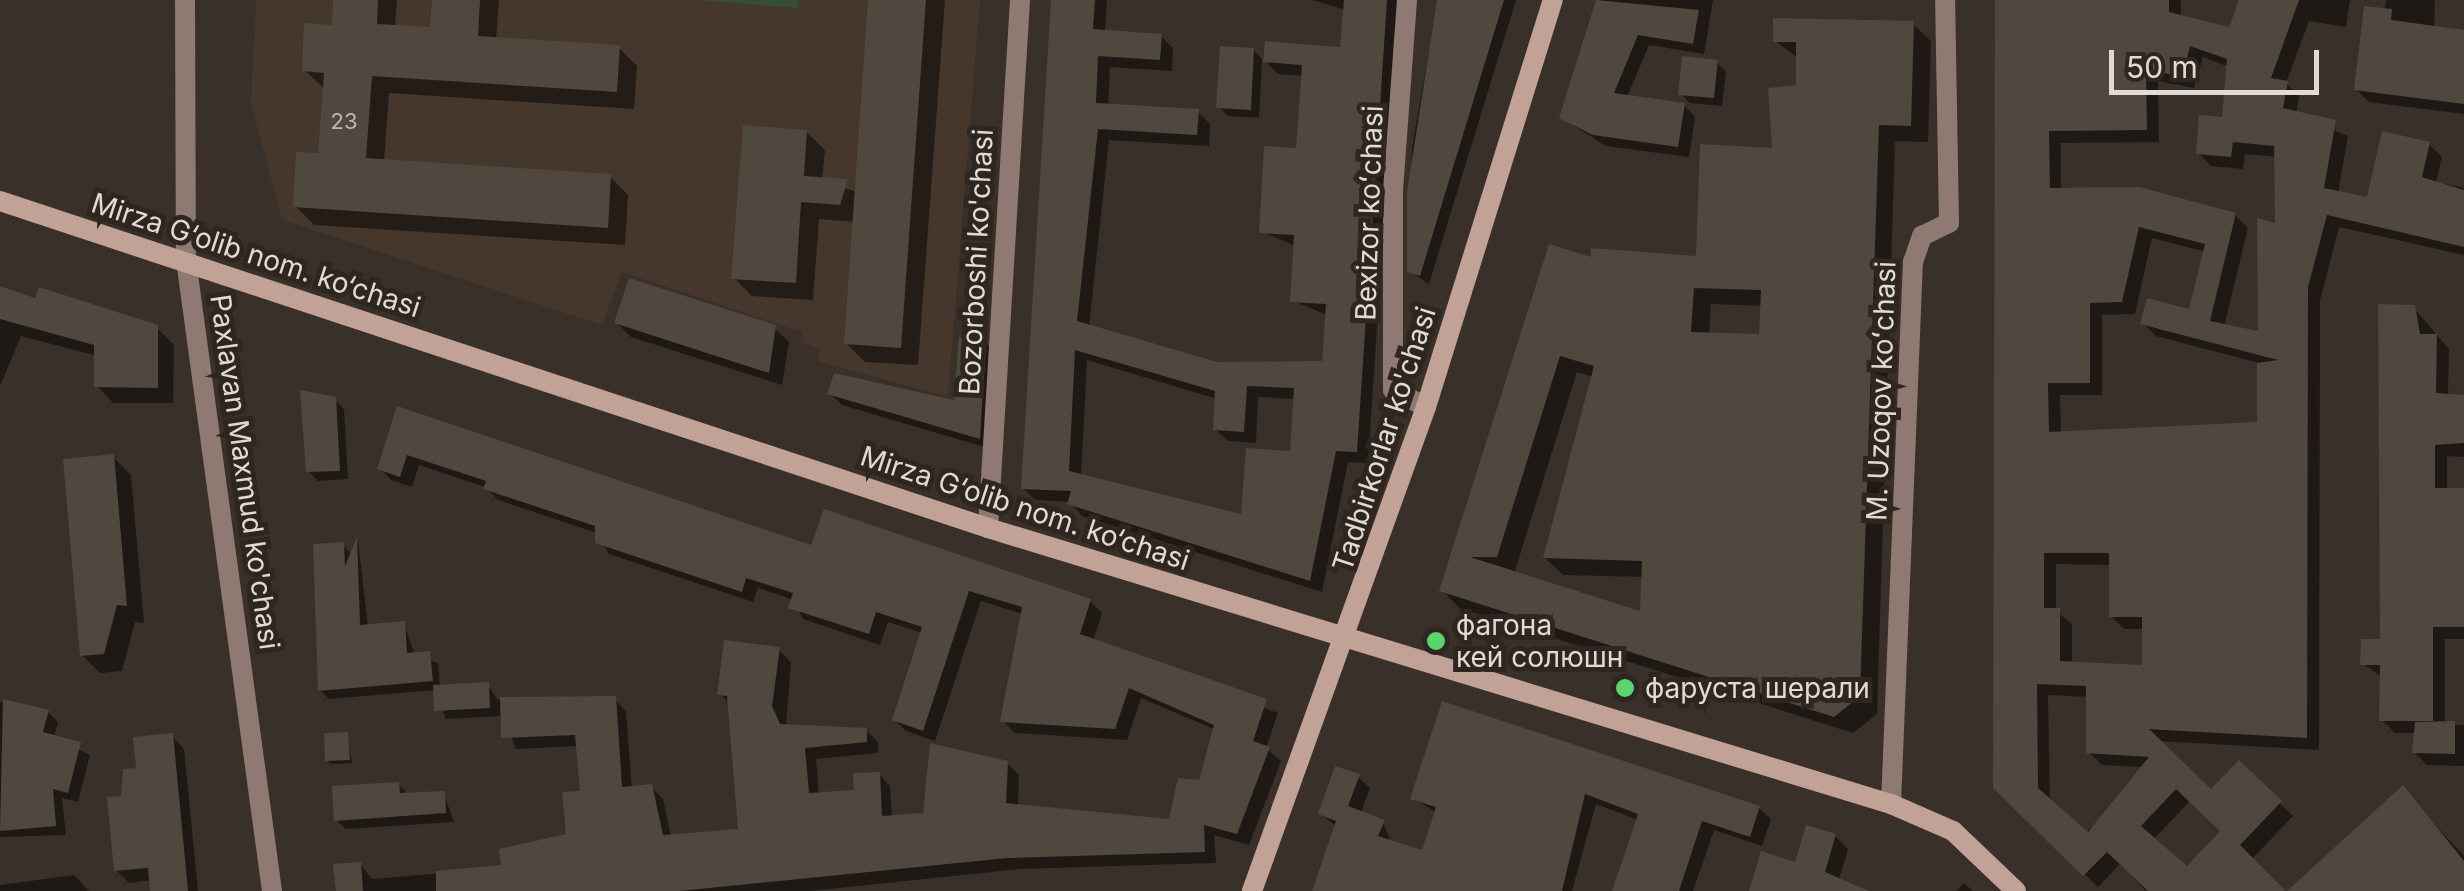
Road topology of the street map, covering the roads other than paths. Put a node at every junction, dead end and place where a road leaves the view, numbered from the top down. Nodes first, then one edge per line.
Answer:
1 (186, 0) edge
2 (1020, 0) edge
3 (1407, 0) edge
4 (1553, 0) edge
5 (1945, 0) edge
6 (0, 201) edge
7 (186, 260) junction
8 (1426, 407) junction
9 (988, 528) junction
10 (1348, 637) junction
11 (1891, 804) junction
12 (272, 891) edge
13 (1252, 891) edge
14 (2016, 891) edge

1 - 7 street, Paxlavan Maxmud ko'chasi
2 - 9 street, Bozorboshi ko'chasi
3 - 8 street, Bexizor koʻchasi
4 - 8 street, Tadbirkorlar ko'chasi
5 - 11 street, M. Uzoqov koʻchasi
6 - 7 street, Mirza G‘olib nom. ko‘chasi
7 - 9 street, Mirza G‘olib nom. ko‘chasi
7 - 12 street, Paxlavan Maxmud ko'chasi
8 - 10 street, Tadbirkorlar ko'chasi
9 - 10 street, Mirza G‘olib nom. ko‘chasi
10 - 11 street, Mirza G‘olib nom. ko‘chasi
10 - 13 street, Tadbirkorlar ko'chasi
11 - 14 street, Mirza G‘olib nom. ko‘chasi

